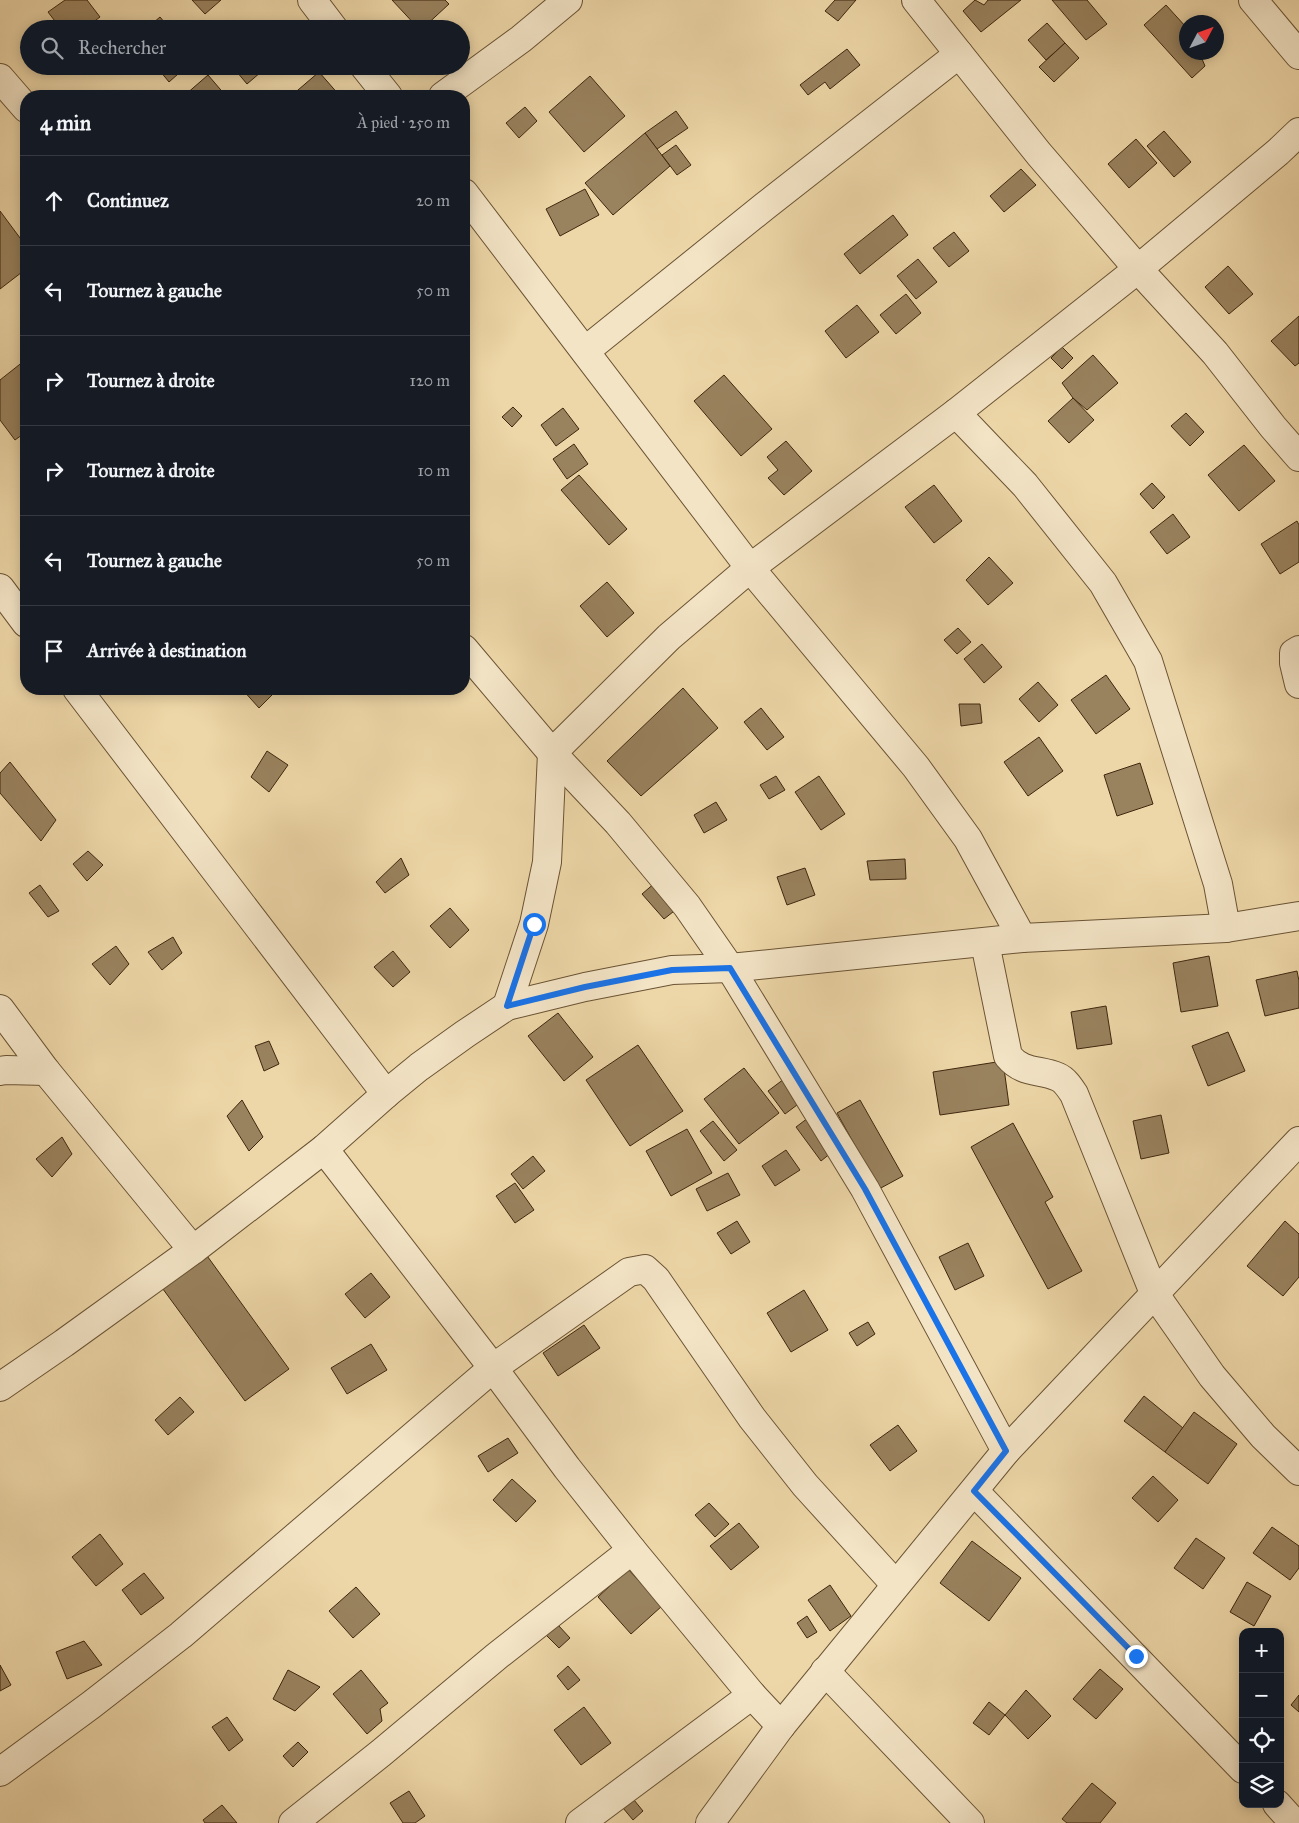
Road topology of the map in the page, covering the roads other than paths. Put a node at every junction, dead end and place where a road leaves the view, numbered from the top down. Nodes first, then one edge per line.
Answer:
1 (312, 0) edge
2 (568, 0) edge
3 (916, 0) edge
4 (1253, 0) edge
5 (327, 20) edge
6 (959, 54) junction
7 (1299, 55) edge
8 (371, 75) edge
9 (0, 78) edge
10 (383, 90) edge
11 (451, 90) edge
12 (20, 101) edge
13 (1299, 132) edge
14 (470, 201) edge
15 (1138, 269) junction
16 (585, 352) junction
17 (956, 413) junction
18 (1299, 457) edge
19 (750, 568) junction
20 (0, 588) edge
21 (20, 615) edge
22 (1299, 650) edge
23 (470, 656) edge
24 (1299, 684) edge
25 (81, 695) edge
26 (552, 753) junction
27 (1299, 916) edge
28 (1226, 928) junction
29 (1022, 938) junction
30 (985, 943) junction
31 (730, 968) junction
32 (507, 1006) junction
33 (0, 1009) edge
34 (0, 1071) edge
35 (46, 1071) junction
36 (386, 1094) junction
37 (1299, 1141) edge
38 (324, 1149) junction
39 (193, 1250) junction
40 (1154, 1293) junction
41 (493, 1368) junction
42 (0, 1387) edge
43 (1006, 1451) junction
44 (1299, 1471) edge
45 (974, 1491) junction
46 (632, 1550) junction
47 (895, 1584) junction
48 (825, 1671) junction
49 (752, 1695) junction
50 (781, 1726) junction
51 (1239, 1765) edge
52 (0, 1772) edge
53 (1280, 1808) edge
54 (717, 1820) edge
55 (293, 1823) edge
56 (580, 1823) edge
57 (970, 1823) edge
58 (1294, 1823) edge

1 - 5 street
2 - 11 street
3 - 6 street
4 - 7 street
6 - 15 street
6 - 16 street
8 - 10 street
9 - 12 street
13 - 15 street
14 - 16 street
15 - 17 street
15 - 18 street
16 - 19 street
17 - 19 street
17 - 28 street
19 - 26 street
19 - 29 street
20 - 21 street
22 - 24 street
23 - 26 street
25 - 36 street
26 - 31 street
26 - 32 street
27 - 28 street
28 - 29 street
29 - 30 street
30 - 31 street
30 - 40 street
31 - 32 street
31 - 43 street
32 - 36 street
33 - 35 street
34 - 35 street
35 - 39 street
36 - 38 street
37 - 40 street
38 - 39 street
38 - 41 street
39 - 42 street
40 - 43 street
40 - 44 street
41 - 46 street
41 - 47 street
41 - 52 street
43 - 45 street
45 - 47 street
45 - 51 street
46 - 49 street
46 - 55 street
47 - 48 street
48 - 50 street
48 - 57 street
49 - 50 street
49 - 56 street
50 - 54 street
53 - 58 street

